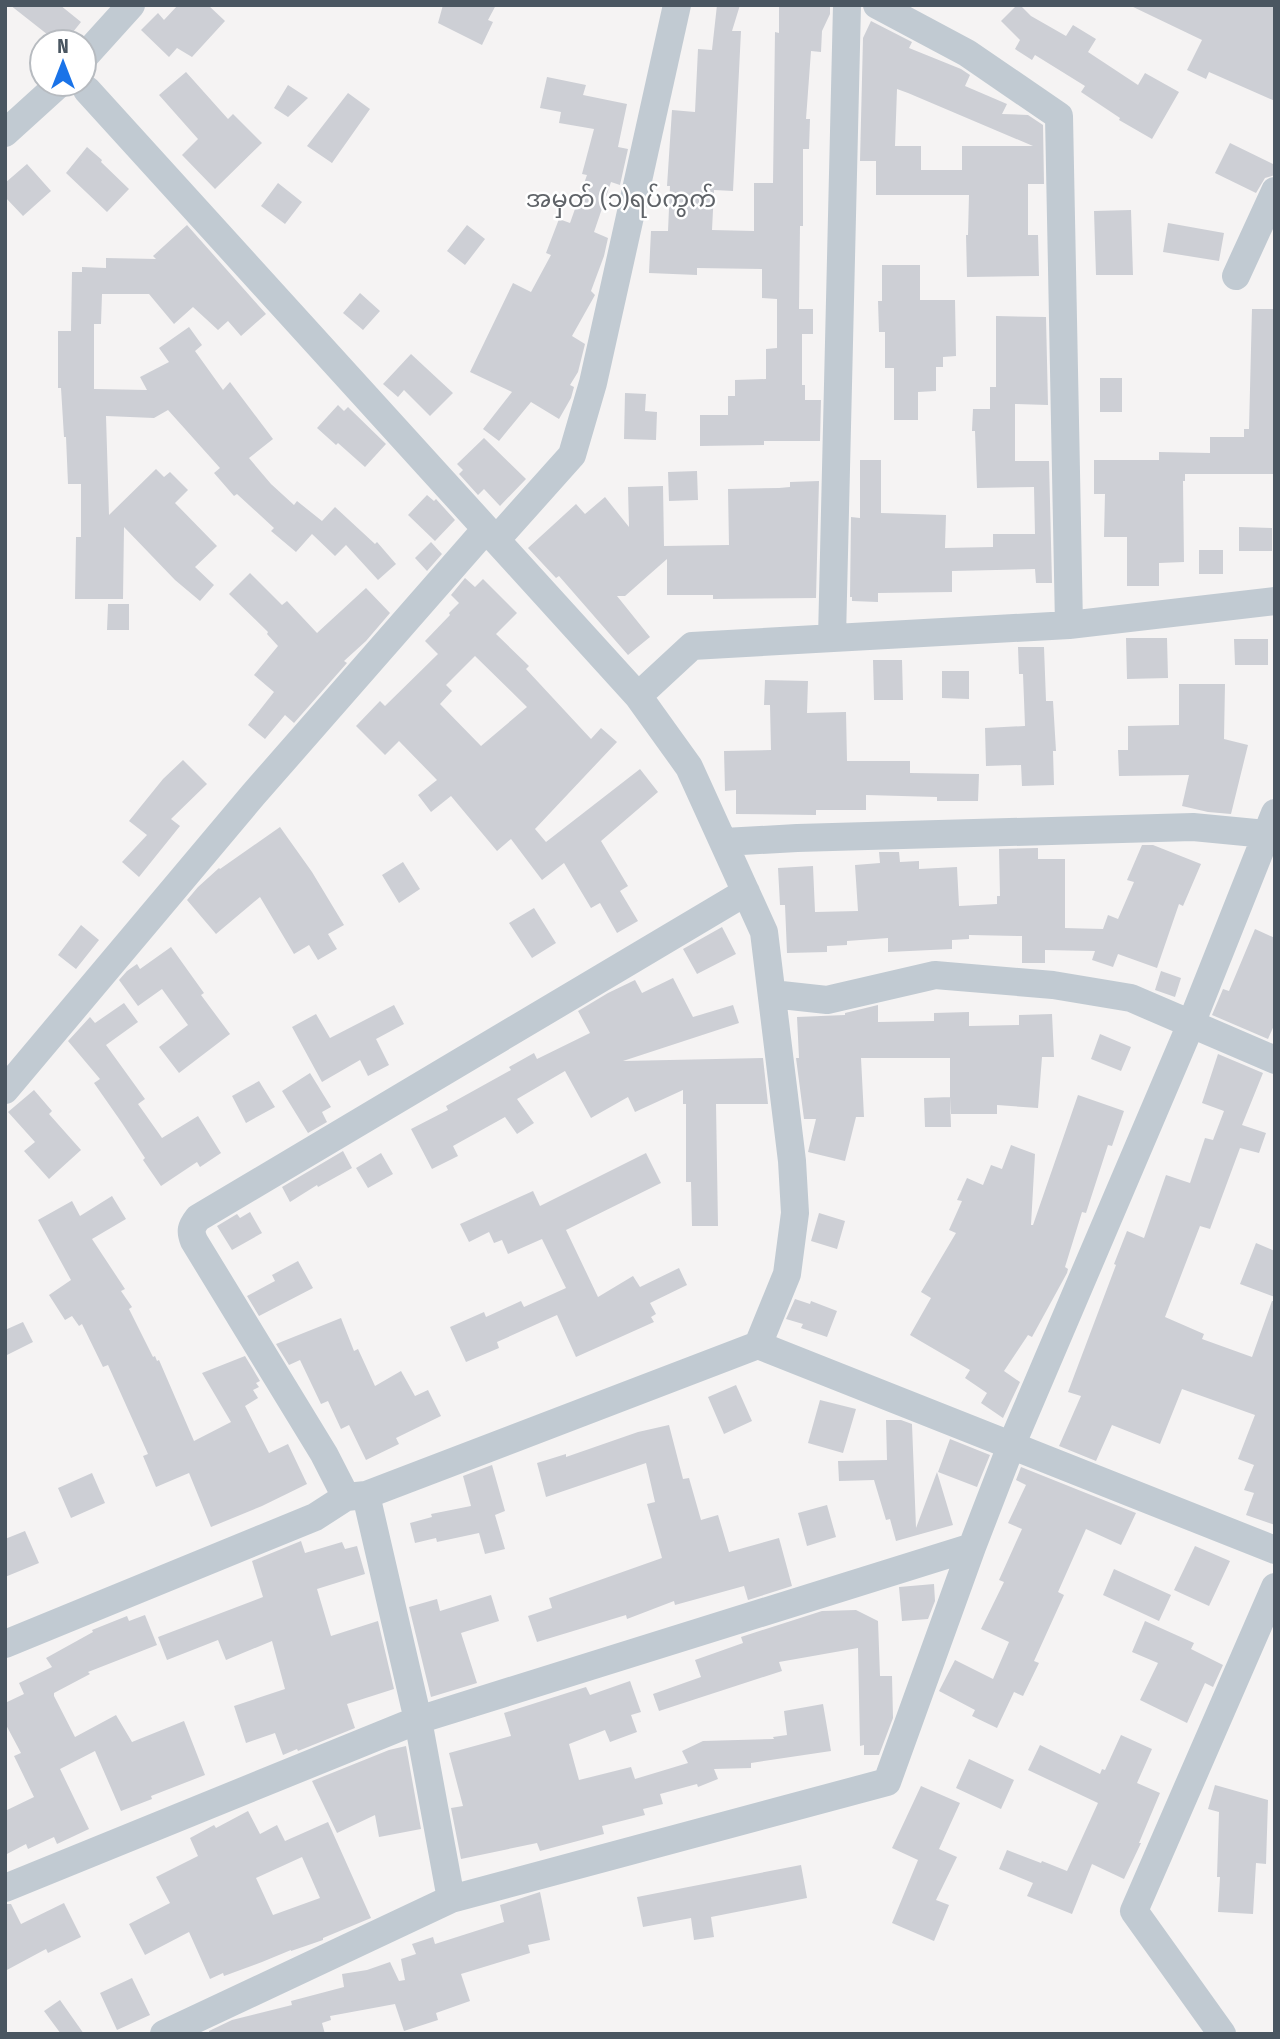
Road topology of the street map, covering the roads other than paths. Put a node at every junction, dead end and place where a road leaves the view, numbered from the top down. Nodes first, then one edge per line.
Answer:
1 (131, 5) edge
2 (677, 5) edge
3 (847, 5) edge
4 (877, 5) edge
5 (98, 42) edge
6 (44, 98) edge
7 (94, 98) edge
8 (5, 133) edge
9 (1275, 191) edge
10 (1236, 276) dead end
11 (491, 535) junction
12 (1275, 601) edge
13 (1069, 625) junction
14 (832, 638) junction
15 (638, 696) junction
16 (1270, 824) edge
17 (724, 842) junction
18 (746, 892) junction
19 (772, 994) junction
20 (1191, 1024) junction
21 (1275, 1060) edge
22 (5, 1090) edge
23 (758, 1345) junction
24 (1011, 1446) junction
25 (356, 1496) junction
26 (972, 1547) junction
27 (1275, 1550) edge
28 (1275, 1587) edge
29 (5, 1643) edge
30 (418, 1720) junction
31 (5, 1888) edge
32 (451, 1899) junction
33 (164, 2034) edge
34 (1222, 2034) edge

1 - 5 street
2 - 11 street
3 - 14 street
4 - 13 street
6 - 8 street
7 - 11 street
9 - 10 street
11 - 15 street
11 - 22 street
12 - 13 street
13 - 14 street
14 - 15 street
15 - 17 street
16 - 17 street
16 - 20 street
17 - 18 street
18 - 19 street
18 - 25 street
19 - 20 street
19 - 23 street
20 - 21 street
20 - 24 street
23 - 24 street
23 - 25 street
24 - 26 street
24 - 27 street
25 - 29 street
25 - 30 street
26 - 30 street
26 - 32 street
28 - 34 street
30 - 31 street
30 - 32 street
32 - 33 street

